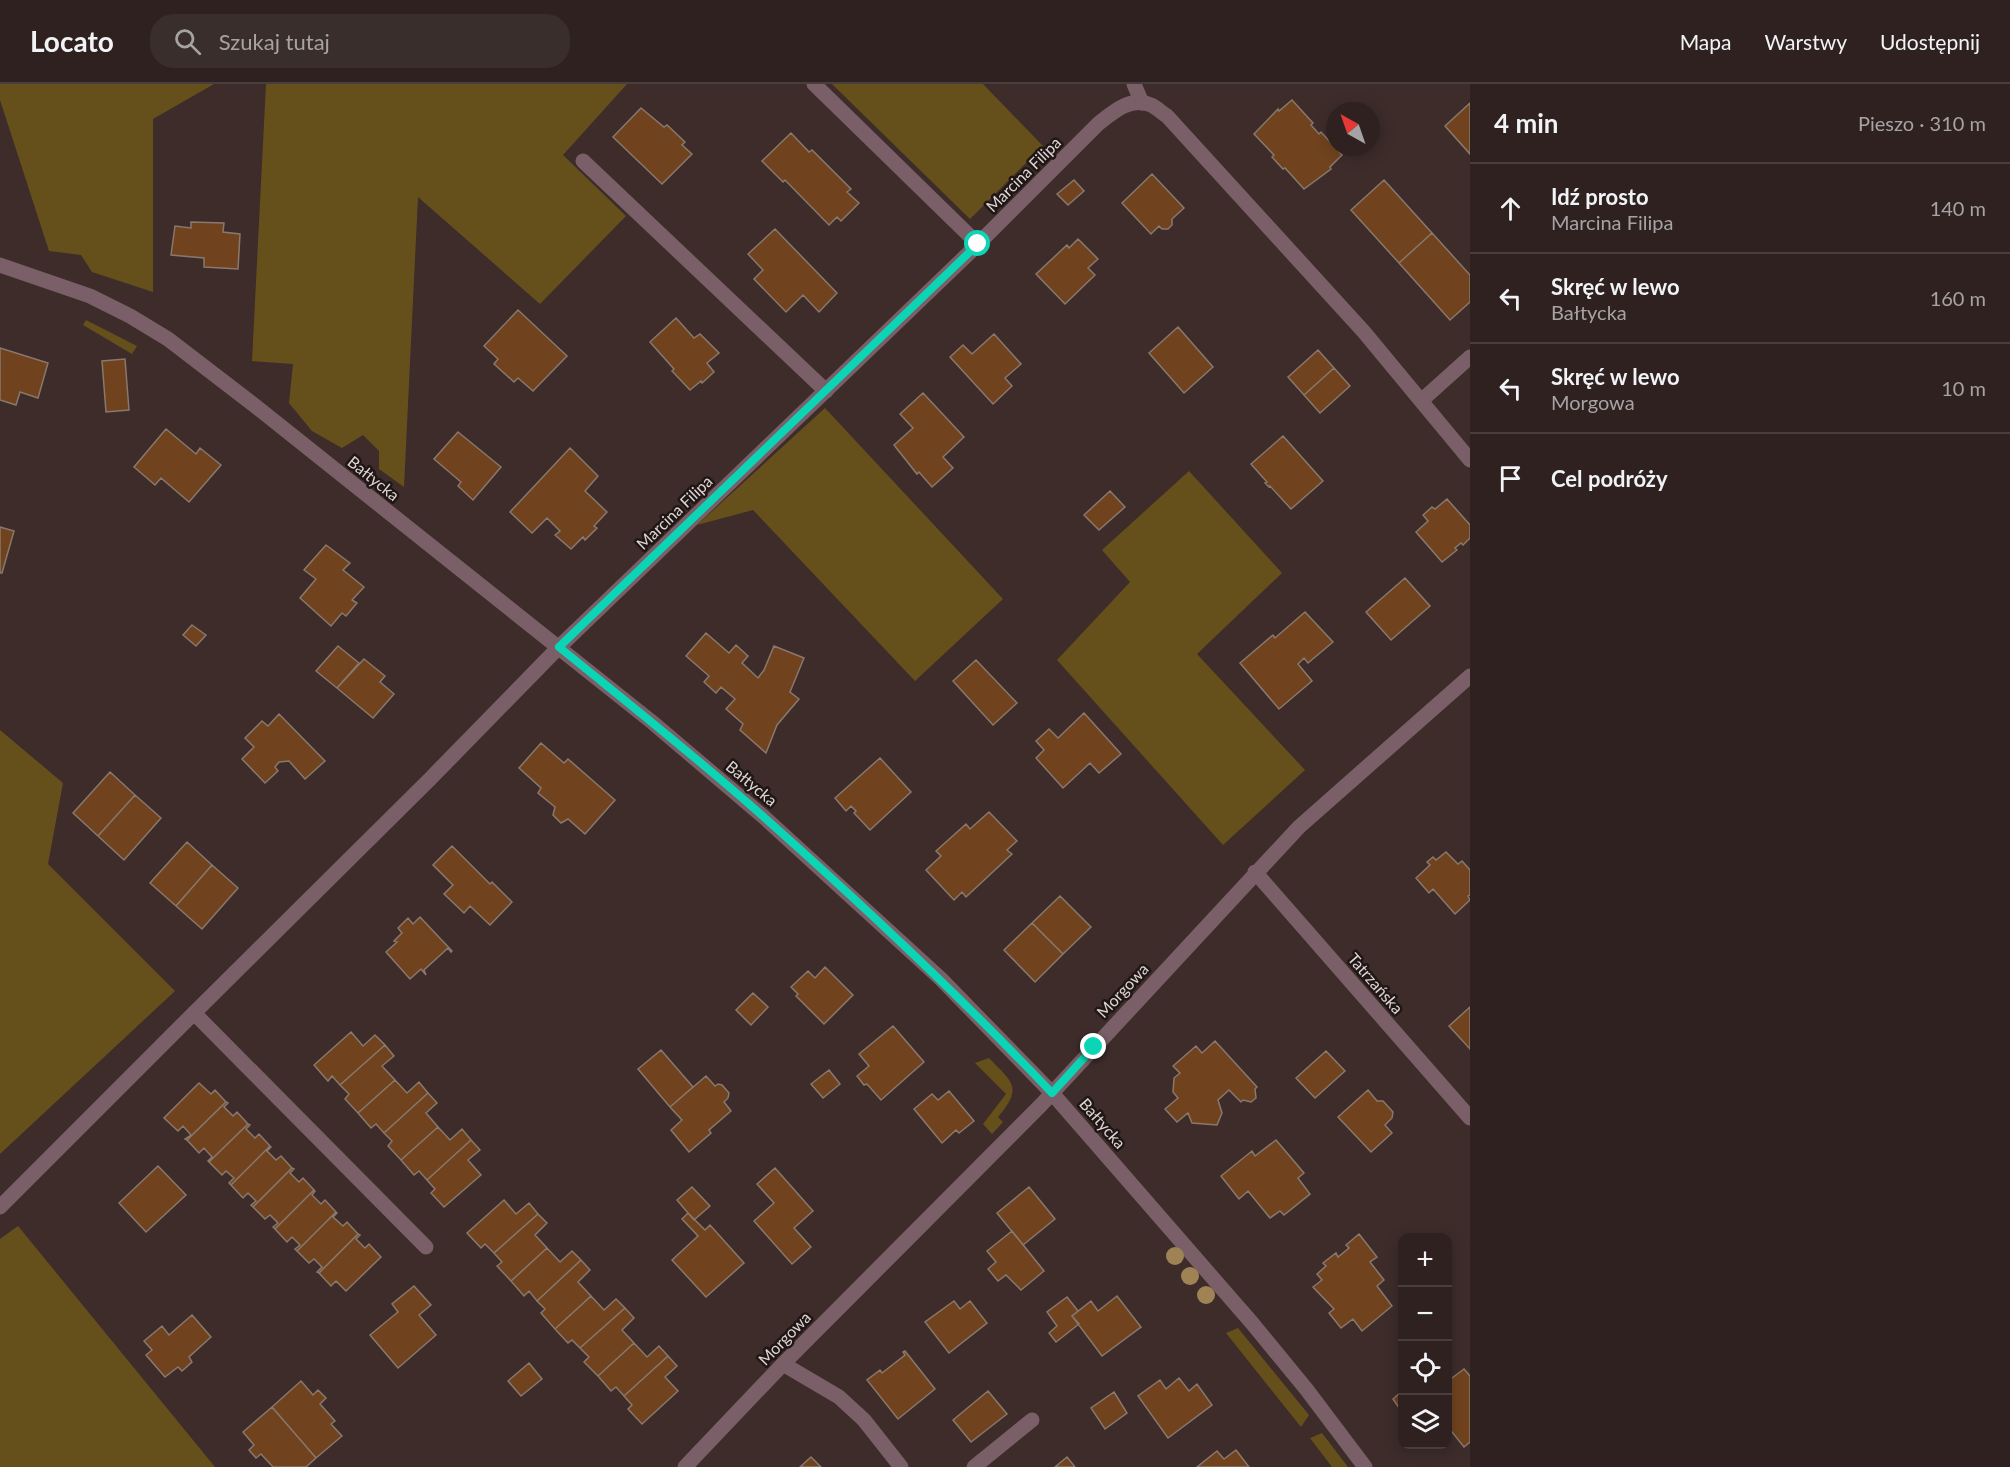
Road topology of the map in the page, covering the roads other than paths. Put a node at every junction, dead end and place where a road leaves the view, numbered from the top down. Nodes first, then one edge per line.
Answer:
1 (814, 84) edge
2 (1134, 84) edge
3 (1142, 103) junction
4 (584, 161) dead end
5 (978, 244) junction
6 (0, 265) edge
7 (1470, 357) edge
8 (826, 391) junction
9 (1421, 400) junction
10 (1470, 460) edge
11 (559, 647) junction
12 (1470, 676) edge
13 (1255, 873) junction
14 (194, 1013) junction
15 (1052, 1093) junction
16 (1470, 1118) edge
17 (0, 1207) edge
18 (426, 1247) dead end
19 (783, 1365) junction
20 (1032, 1420) dead end
21 (685, 1467) edge
22 (901, 1467) edge
23 (974, 1467) edge
24 (1365, 1467) edge

1 - 5 street
2 - 3 street
3 - 5 street, Marcina Filipa
3 - 9 street
4 - 8 street
5 - 8 street, Marcina Filipa
6 - 11 street, Bałtycka
7 - 9 street
8 - 11 street, Marcina Filipa
9 - 10 street
11 - 14 street, Marcina Filipa
11 - 15 street, Bałtycka
12 - 13 street, Morgowa
13 - 15 street, Morgowa
13 - 16 street, Tatrzańska
14 - 17 street, Marcina Filipa
14 - 18 street
15 - 19 street, Morgowa
15 - 24 street, Bałtycka
19 - 21 street, Morgowa
19 - 22 street
20 - 23 street

